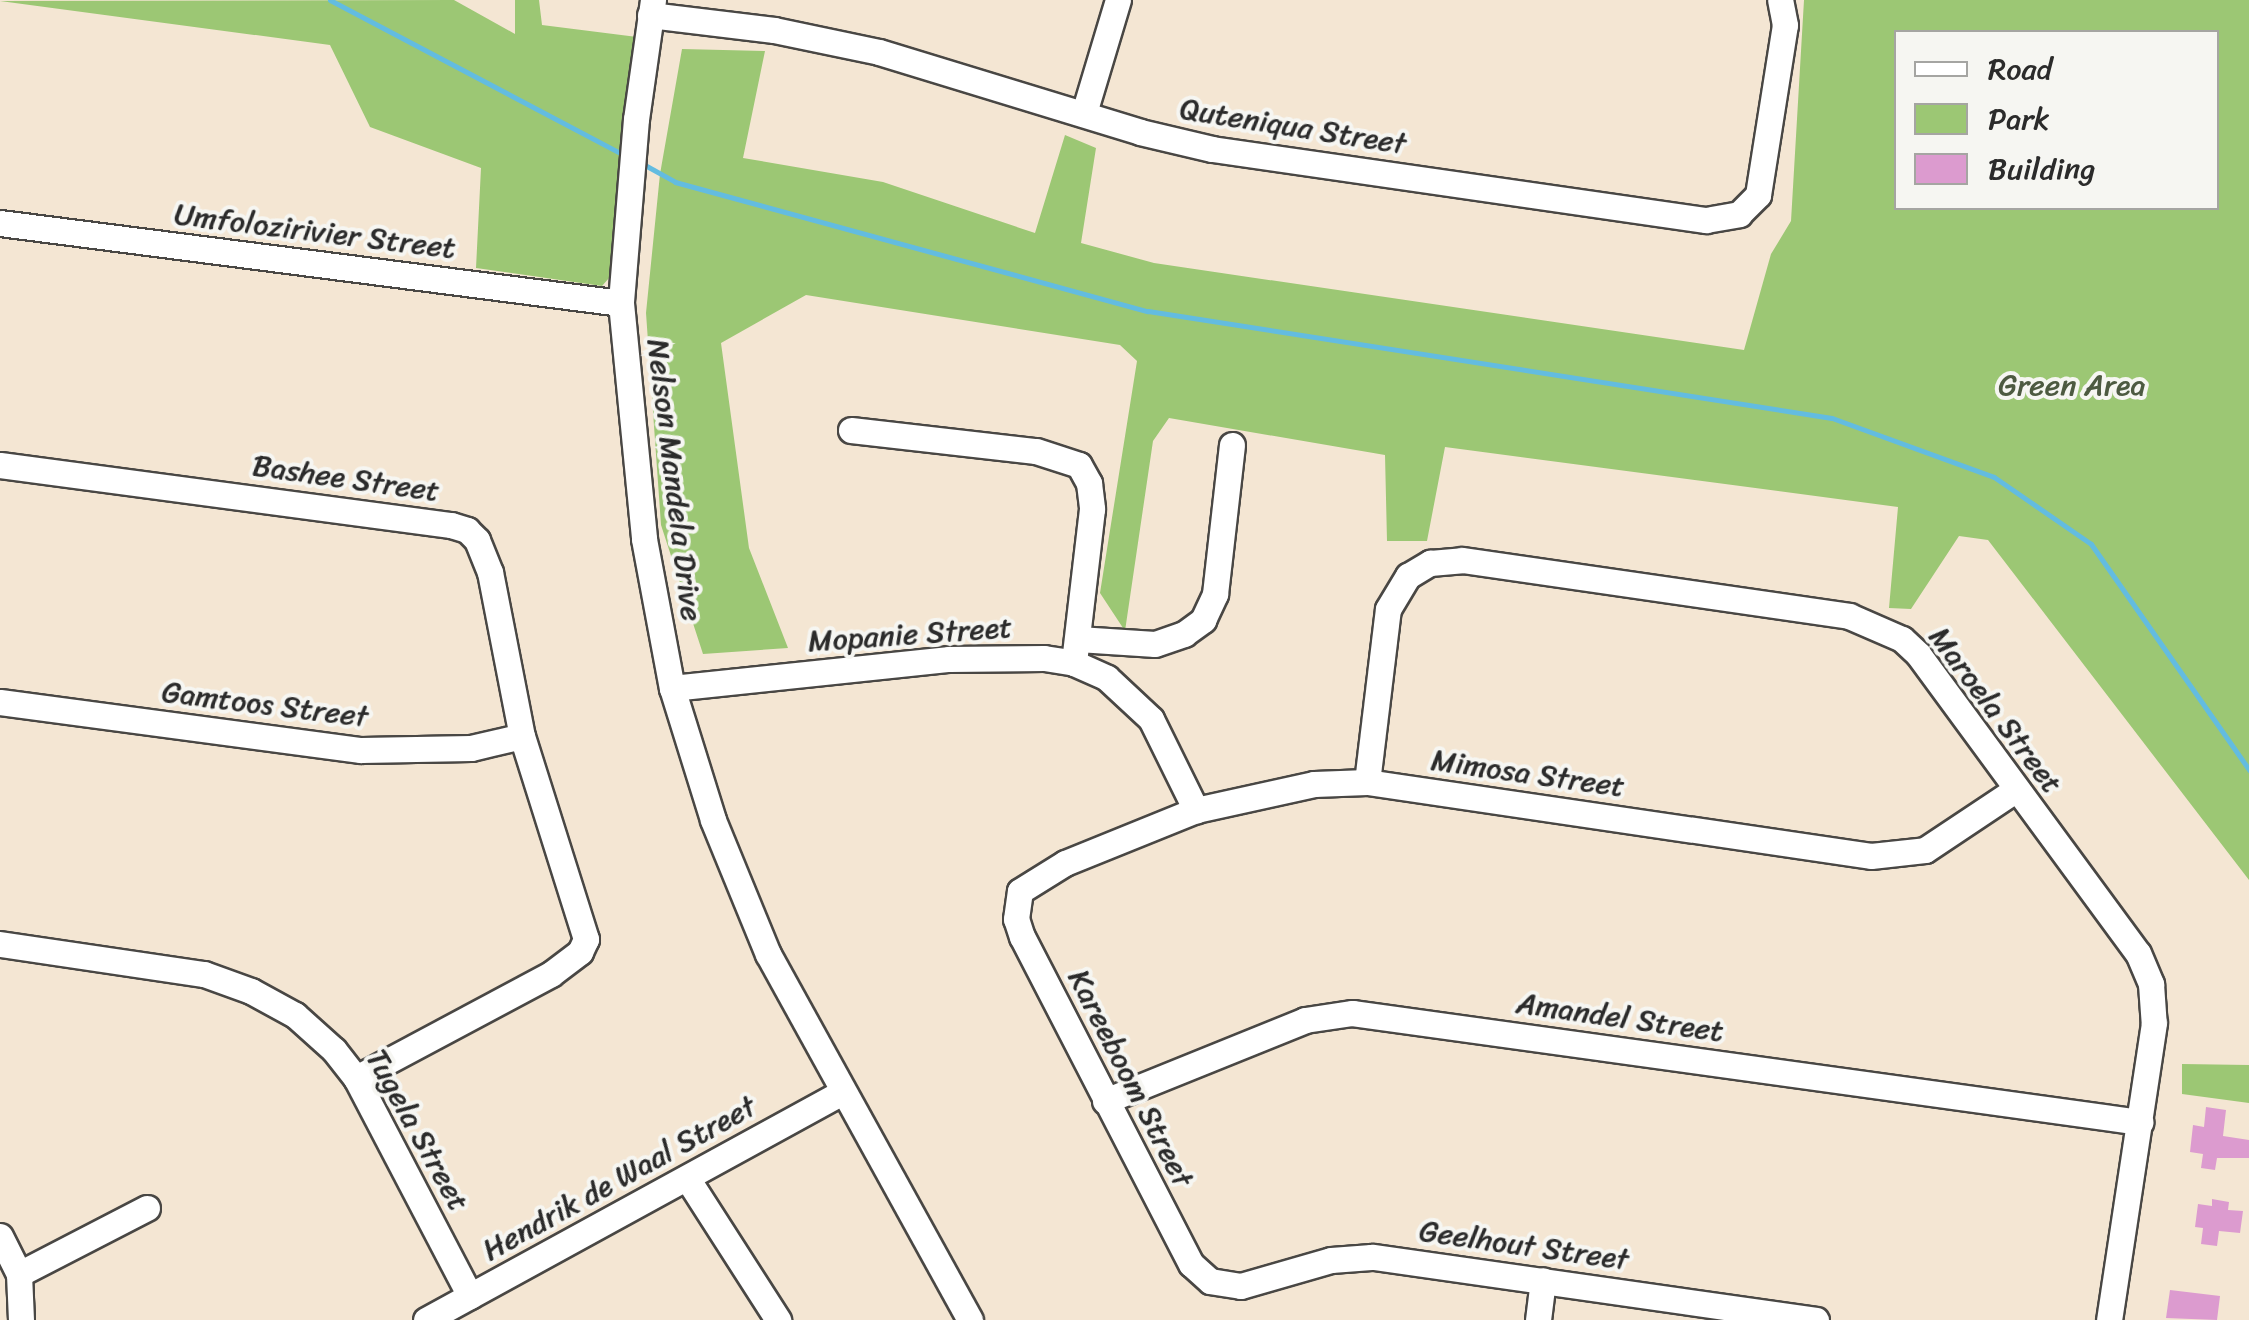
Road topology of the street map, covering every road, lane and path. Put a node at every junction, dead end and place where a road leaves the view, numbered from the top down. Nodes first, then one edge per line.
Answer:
1 (1118, 0) edge
2 (652, 7) edge
3 (1782, 13) edge
4 (1084, 113) junction
5 (0, 223) edge
6 (621, 304) junction
7 (851, 430) dead end
8 (1232, 445) dead end
9 (0, 465) edge
10 (1076, 651) junction
11 (672, 688) junction
12 (0, 702) edge
13 (522, 736) junction
14 (1367, 782) junction
15 (2015, 790) junction
16 (1196, 810) junction
17 (1028, 882) joint
18 (0, 944) edge
19 (356, 1078) junction
20 (843, 1092) junction
21 (1105, 1102) junction
22 (2140, 1122) junction
23 (686, 1178) junction
24 (147, 1208) dead end
25 (0, 1236) edge
26 (19, 1274) junction
27 (1544, 1280) junction
28 (1225, 1286) joint
29 (470, 1296) junction
30 (1780, 1318) edge
31 (21, 1320) edge
32 (426, 1320) edge
33 (778, 1320) edge
34 (970, 1320) edge
35 (1538, 1320) edge
36 (1816, 1320) edge
37 (2109, 1320) edge

1 - 4 street
2 - 4 street, Quteniqua Street
2 - 6 street, Nelson Mandela Drive
3 - 4 street, Quteniqua Street
5 - 6 street, Umfolozirivier Street
6 - 11 street, Nelson Mandela Drive
7 - 10 street
8 - 10 street
9 - 13 street, Bashee Street
10 - 11 street, Mopanie Street
10 - 16 street, Mopanie Street
11 - 20 street, Nelson Mandela Drive
12 - 13 street, Gamtoos Street
13 - 19 street
14 - 15 street, Mimosa Street
14 - 15 street, Maroela Street
14 - 16 street, Mimosa Street
15 - 22 street, Maroela Street
16 - 17 street, Mimosa Street
17 - 21 street, Kareeboom Street
18 - 19 street, Tugela Street
19 - 29 street, Tugela Street
20 - 23 street, Hendrik de Waal Street
20 - 34 street, Nelson Mandela Drive
21 - 22 street, Amandel Street
21 - 28 street, Kareeboom Street
22 - 37 street, Maroela Street
23 - 29 street, Hendrik de Waal Street
23 - 33 street
24 - 26 street
25 - 26 street
26 - 31 street
27 - 28 street, Geelhout Street
27 - 30 street, Geelhout Street
27 - 35 street
29 - 32 street, Hendrik de Waal Street
30 - 36 street, Geelhout Street

